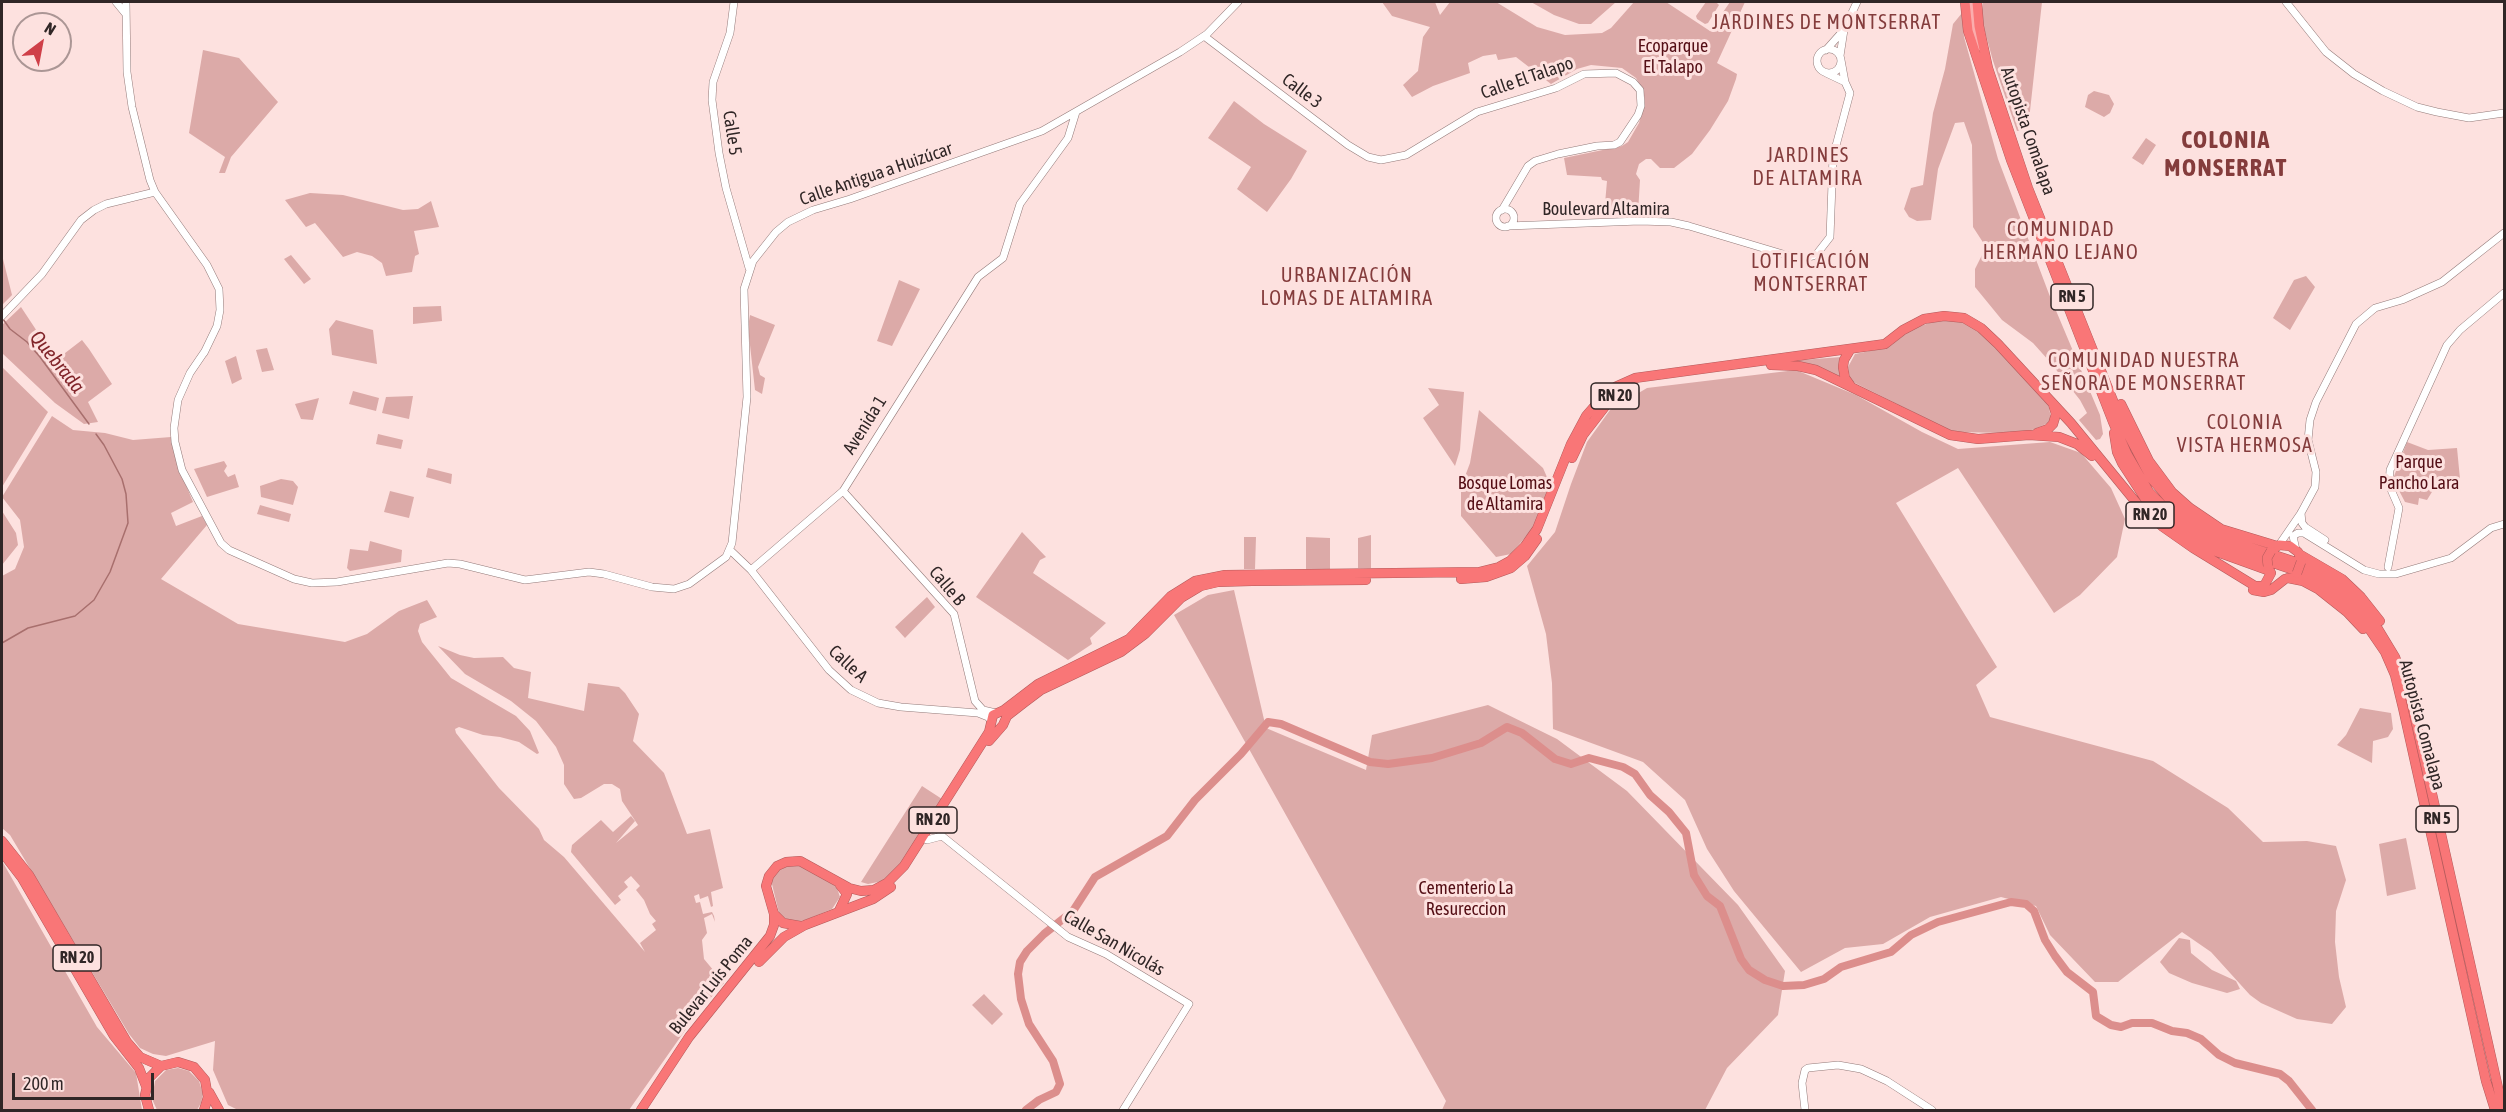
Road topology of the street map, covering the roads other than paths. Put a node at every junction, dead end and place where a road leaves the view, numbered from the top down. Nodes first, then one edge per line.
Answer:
1 (116, 2) edge
2 (126, 2) edge
3 (734, 2) edge
4 (1238, 2) edge
5 (1857, 2) edge
6 (1965, 2) edge
7 (1970, 2) edge
8 (1977, 2) edge
9 (2286, 2) edge
10 (126, 14) junction
11 (1844, 30) junction
12 (1204, 36) junction
13 (1826, 50) junction
14 (1841, 58) junction
15 (1826, 72) junction
16 (1982, 73) junction
17 (1845, 82) junction
18 (1076, 111) junction
19 (2505, 113) edge
20 (1060, 122) junction
21 (1068, 138) junction
22 (1386, 160) joint
23 (155, 192) junction
24 (1512, 196) junction
25 (1502, 210) junction
26 (1515, 217) junction
27 (1533, 225) junction
28 (1508, 226) junction
29 (2505, 233) edge
30 (749, 268) junction
31 (2505, 293) edge
32 (2, 316) edge
33 (1850, 350) junction
34 (2105, 378) junction
35 (1850, 385) junction
36 (2052, 401) junction
37 (2113, 422) junction
38 (2029, 435) junction
39 (843, 491) junction
40 (2301, 513) junction
41 (2505, 524) edge
42 (2276, 548) junction
43 (730, 550) junction
44 (2299, 555) junction
45 (2387, 568) junction
46 (751, 570) junction
47 (2270, 570) junction
48 (2376, 574) junction
49 (2397, 574) junction
50 (2290, 577) junction
51 (2411, 700) junction
52 (975, 701) junction
53 (2403, 708) junction
54 (969, 712) junction
55 (997, 721) junction
56 (938, 823) junction
57 (942, 836) junction
58 (2, 840) edge
59 (927, 840) junction
60 (2, 852) edge
61 (834, 880) junction
62 (839, 911) junction
63 (774, 914) junction
64 (805, 925) junction
65 (733, 982) junction
66 (732, 993) junction
67 (161, 1066) junction
68 (146, 1086) junction
69 (208, 1090) junction
70 (149, 1110) edge
71 (204, 1110) edge
72 (219, 1110) edge
73 (641, 1110) edge
74 (647, 1110) edge
75 (1123, 1110) edge
76 (1805, 1110) edge
77 (1932, 1110) edge
78 (2495, 1110) edge
79 (2503, 1110) edge

1 - 10 street
2 - 10 street
3 - 30 street, Calle 5
4 - 12 street, Calle Antigua a Huizúcar
5 - 11 street, Boulevard Altamira
6 - 16 highway, Autopista Comalapa
7 - 16 main road, RN 5
8 - 34 highway, Autopista Comalapa / RN 5
9 - 19 street
10 - 23 street
11 - 13 street, Boulevard Altamira
11 - 14 street, Boulevard Altamira
12 - 18 street, Calle Antigua a Huizúcar
12 - 22 street, Calle 3
13 - 14 street
13 - 15 street
14 - 15 street
14 - 17 street, Boulevard Altamira
15 - 17 street
16 - 37 highway, Autopista Comalapa / RN 5
17 - 27 street, Boulevard Altamira
18 - 20 street, Calle Antigua a Huizúcar
18 - 21 street, Avenida 1
20 - 21 street
20 - 30 street, Calle Antigua a Huizúcar
21 - 39 street, Avenida 1
22 - 24 street, Calle El Talapo
23 - 32 street
23 - 43 street
24 - 25 street, Calle El Talapo
24 - 26 street
25 - 26 street
25 - 28 street
26 - 27 street, Boulevard Altamira
26 - 28 street
27 - 28 street, Boulevard Altamira
29 - 40 street
30 - 43 street, Calle Antigua a Huizúcar
31 - 45 street
33 - 35 highway
33 - 36 highway, RN 20
33 - 55 highway, RN 20
34 - 42 highway
34 - 51 highway, Autopista Comalapa / RN 5
35 - 38 highway, RN 20
35 - 55 highway, RN 20
36 - 38 highway
36 - 47 highway, RN 20
37 - 47 highway
37 - 53 highway, Autopista Comalapa / RN 5
38 - 50 highway, RN 20
39 - 46 street, Avenida 1
39 - 52 street, Calle B
40 - 42 street
40 - 45 street
41 - 49 street
42 - 44 highway
42 - 47 highway, bridge
43 - 46 street, Calle A
44 - 48 street
44 - 50 highway, bridge
44 - 51 highway
45 - 48 street
45 - 49 street
46 - 54 street, Calle A
47 - 50 highway
48 - 49 street
50 - 53 highway
51 - 79 highway, Autopista Comalapa / RN 5
52 - 54 street
52 - 55 street
53 - 78 highway, Autopista Comalapa / RN 5
54 - 55 street, Calle A
55 - 56 highway, RN 20
55 - 61 highway, RN 20
56 - 57 street
56 - 59 highway, RN 20
57 - 59 street
57 - 75 street, Calle San Nicolás
58 - 67 highway, RN 20
59 - 62 highway, RN 20
60 - 68 highway, RN 20
61 - 62 highway
61 - 63 highway, RN 20
62 - 64 highway, Bulevar Luis Poma / RN 20
63 - 64 highway
63 - 65 highway, Bulevar Luis Poma
64 - 66 highway, Bulevar Luis Poma / RN 20
65 - 66 highway
65 - 73 highway, Bulevar Luis Poma
66 - 74 highway, Bulevar Luis Poma / RN 20
67 - 68 highway
67 - 69 highway, RN 20
68 - 70 highway, RN 20
69 - 71 highway
69 - 72 highway, RN 20
76 - 77 street

